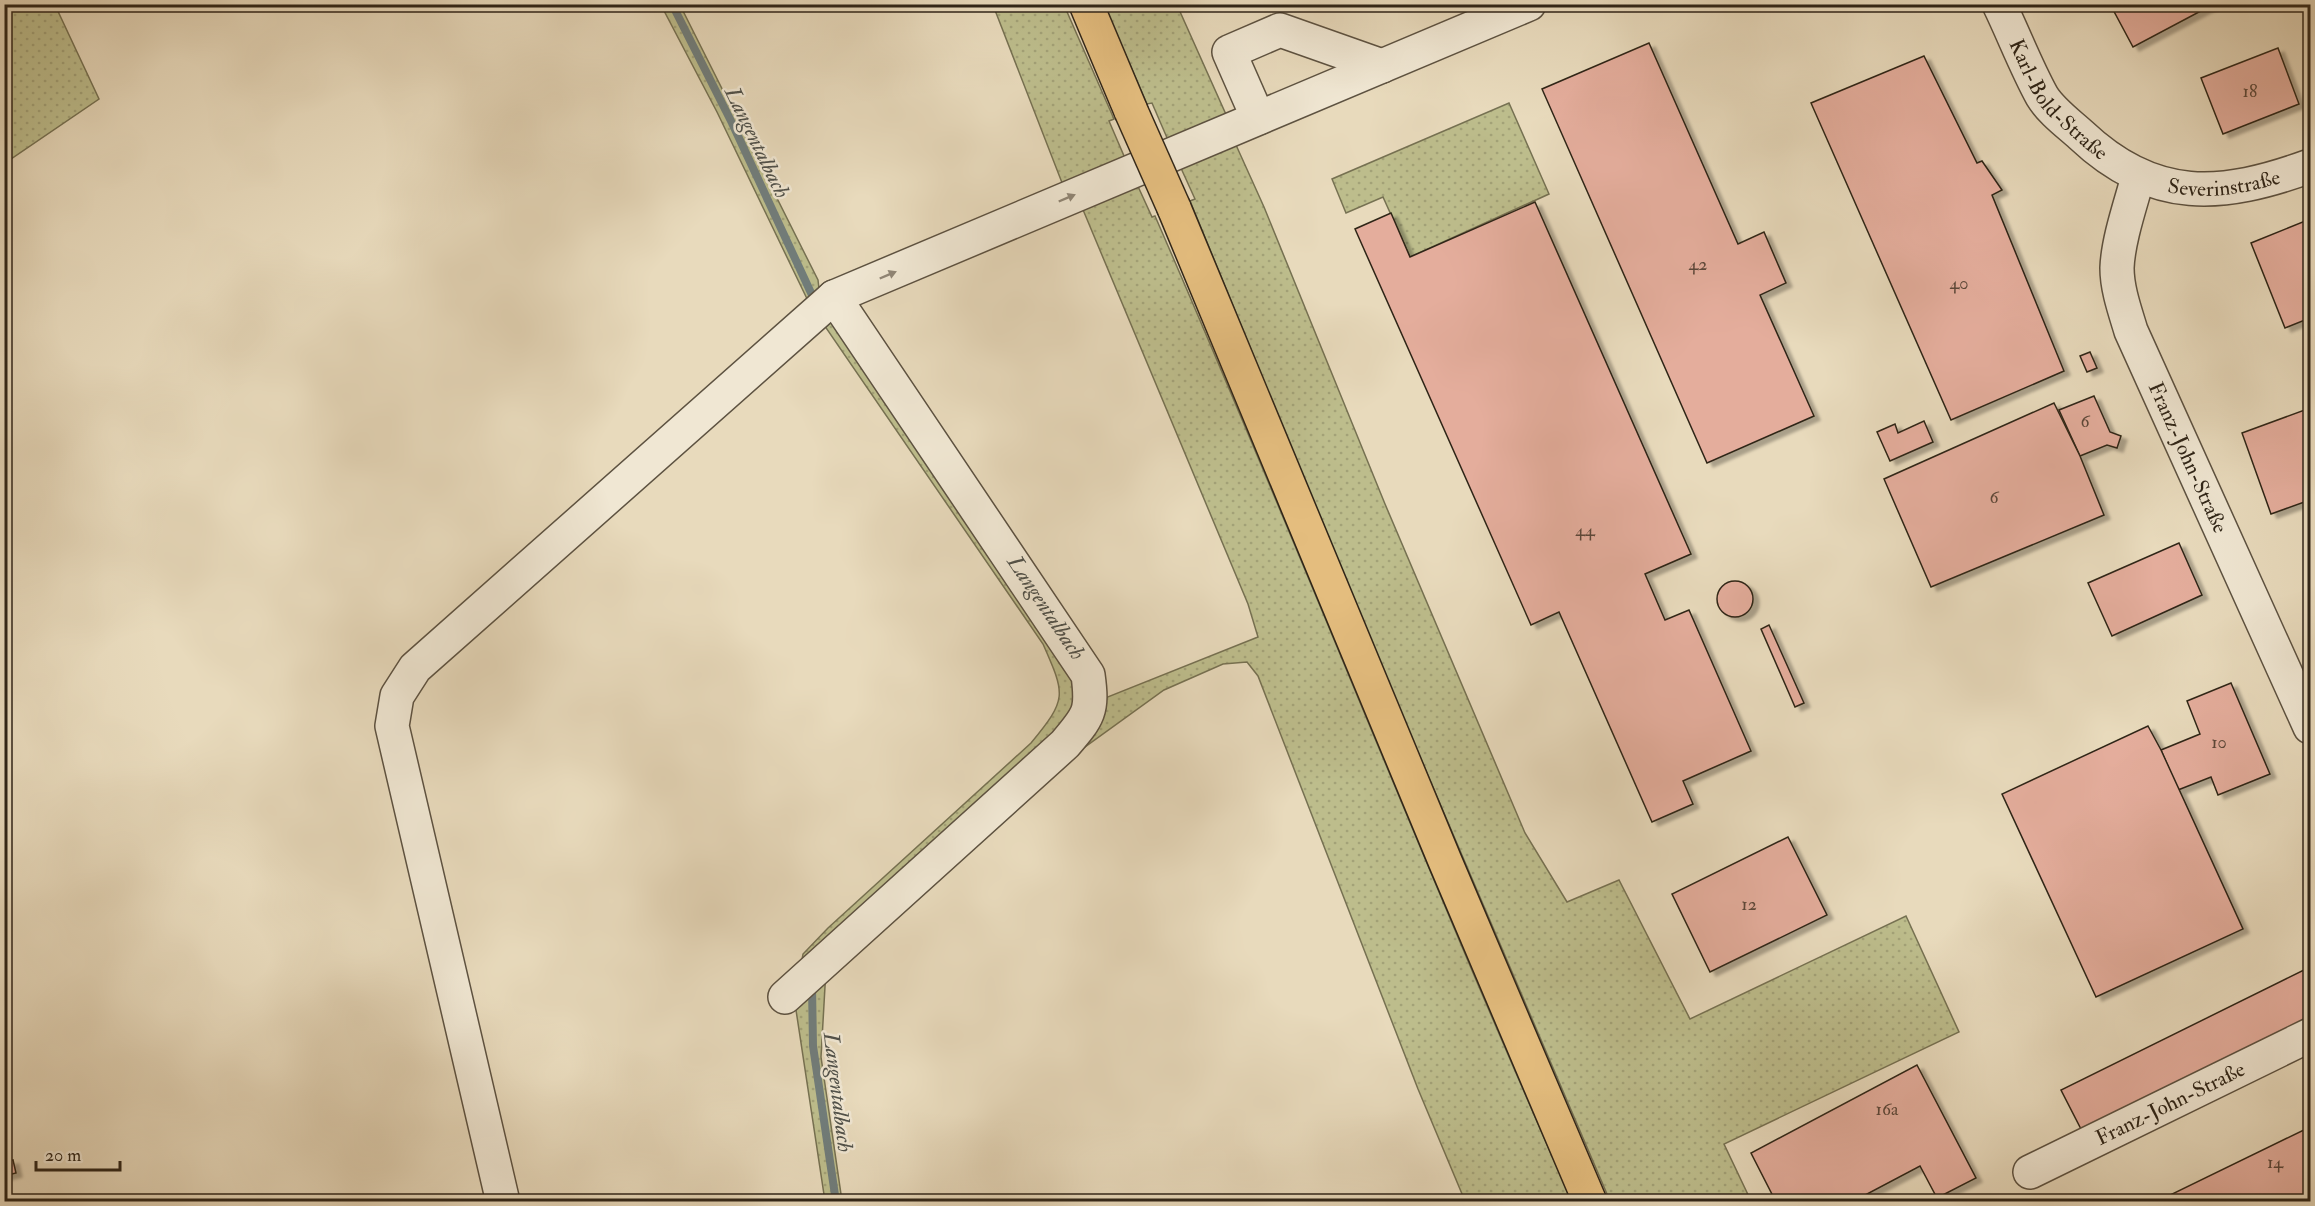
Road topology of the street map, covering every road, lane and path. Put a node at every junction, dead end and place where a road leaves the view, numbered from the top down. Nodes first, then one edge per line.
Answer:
1 (1086, 4) edge
2 (1529, 4) edge
3 (1999, 4) edge
4 (1382, 66) junction
5 (1258, 118) junction
6 (2310, 166) edge
7 (2138, 177) junction
8 (834, 297) junction
9 (2310, 727) edge
10 (785, 998) dead end
11 (2310, 1035) edge
12 (2030, 1172) dead end
13 (503, 1202) edge
14 (1590, 1202) edge

1 - 14 main road, bridge
2 - 4 street
3 - 7 street, Karl-Bold-Straße
4 - 5 street
4 - 5 street
8 -> 5 street
6 - 7 street, Severinstraße
7 - 9 street, Franz-John-Straße
8 - 10 street
8 - 13 street
11 - 12 street, Franz-John-Straße

